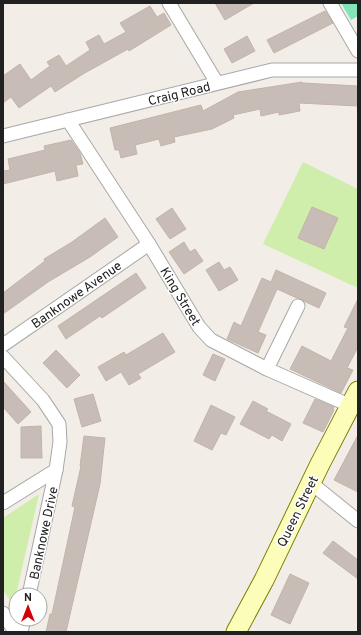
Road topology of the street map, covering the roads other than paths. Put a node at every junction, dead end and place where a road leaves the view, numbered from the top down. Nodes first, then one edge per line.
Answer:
1 (168, 3) edge
2 (330, 3) edge
3 (358, 51) edge
4 (358, 70) edge
5 (217, 83) junction
6 (68, 120) junction
7 (3, 136) edge
8 (149, 244) junction
9 (298, 306) dead end
10 (3, 345) edge
11 (3, 357) edge
12 (268, 369) junction
13 (354, 399) edge
14 (56, 470) junction
15 (311, 483) junction
16 (3, 503) edge
17 (358, 521) edge
18 (31, 587) edge
19 (3, 613) edge
20 (15, 632) edge
21 (236, 632) edge

1 - 5 street
2 - 3 street
4 - 5 street, Craig Road
5 - 6 street, Craig Road
6 - 7 street, Craig Road
6 - 8 street, King Street
8 - 10 street, Banknowe Avenue
8 - 12 street, King Street
9 - 12 street
11 - 14 street, Banknowe Drive
12 - 13 street, King Street
13 - 15 main road, Queen Street
14 - 16 street, Banknowe Drive
14 - 18 street, Banknowe Drive
15 - 17 street
15 - 21 main road, Queen Street
19 - 20 street

